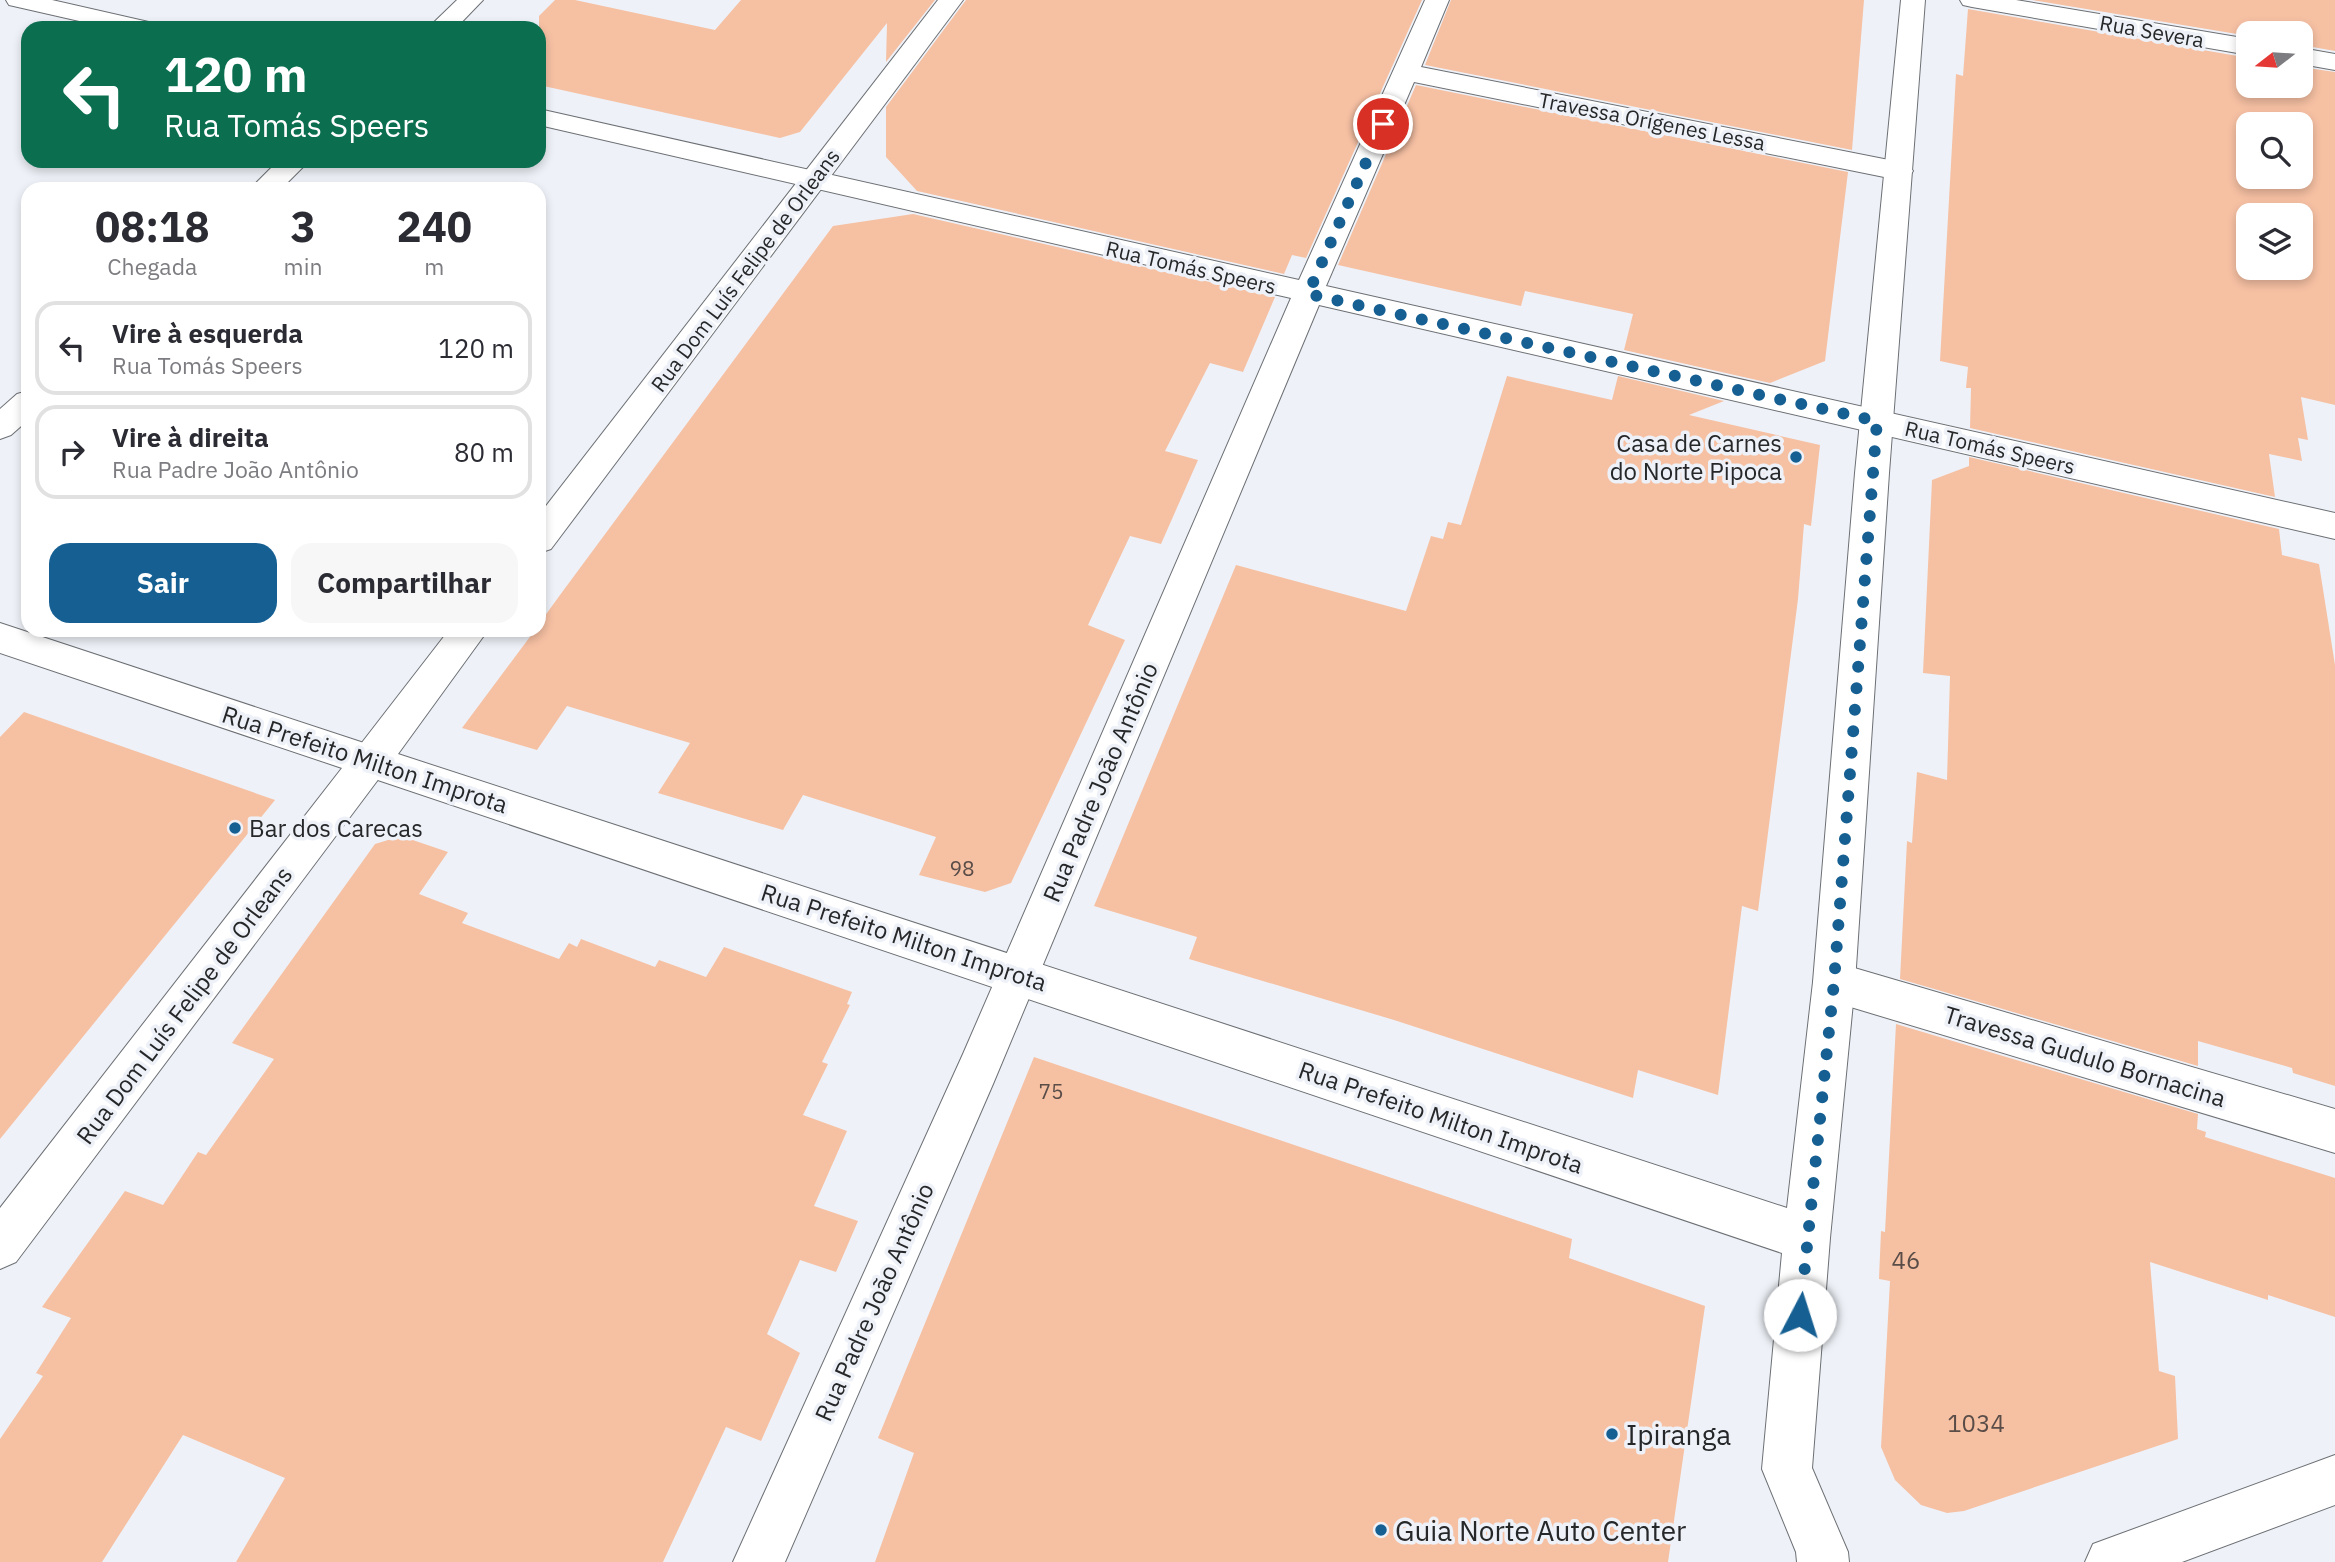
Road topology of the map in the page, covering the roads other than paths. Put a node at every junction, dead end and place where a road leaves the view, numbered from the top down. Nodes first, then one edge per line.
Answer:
1 (18, 0) edge
2 (471, 0) edge
3 (951, 0) edge
4 (1437, 0) edge
5 (1913, 0) edge
6 (1972, 0) edge
7 (112, 21) edge
8 (448, 21) edge
9 (2236, 45) edge
10 (2314, 58) edge
11 (2335, 62) edge
12 (1405, 72) junction
13 (546, 119) edge
14 (287, 168) edge
15 (1899, 171) junction
16 (814, 180) junction
17 (272, 182) edge
18 (1308, 294) junction
19 (21, 408) edge
20 (1877, 421) junction
21 (0, 427) edge
22 (2335, 526) edge
23 (546, 531) edge
24 (465, 637) edge
25 (0, 638) edge
26 (370, 761) junction
27 (1019, 974) junction
28 (1834, 982) junction
29 (2335, 1131) edge
30 (1807, 1238) junction
31 (0, 1246) edge
32 (2335, 1480) edge
33 (1829, 1559) edge
34 (759, 1562) edge
35 (2111, 1562) edge

1 - 7 street
2 - 8 street
3 - 16 street, Rua Dom Luís Felipe de Orleans
4 - 12 street, Rua Padre João Antônio
5 - 15 street
6 - 9 street, Rua Severa
10 - 11 street
12 - 15 street, Travessa Orígenes Lessa
12 - 18 street, Rua Padre João Antônio
13 - 16 street, Rua Tomás Speers
14 - 17 street
15 - 20 street
16 - 18 street, Rua Tomás Speers
16 - 23 street, Rua Dom Luís Felipe de Orleans
18 - 20 street, Rua Tomás Speers
18 - 27 street, Rua Padre João Antônio
19 - 21 street
20 - 22 street, Rua Tomás Speers
20 - 28 street
24 - 26 street, Rua Dom Luís Felipe de Orleans
25 - 26 street, Rua Prefeito Milton Improta
26 - 27 street, Rua Prefeito Milton Improta
26 - 31 street, Rua Dom Luís Felipe de Orleans
27 - 30 street, Rua Prefeito Milton Improta
27 - 34 street, Rua Padre João Antônio
28 - 29 street, Travessa Gudulo Bornacina
28 - 30 street
30 - 33 street
32 - 35 street

